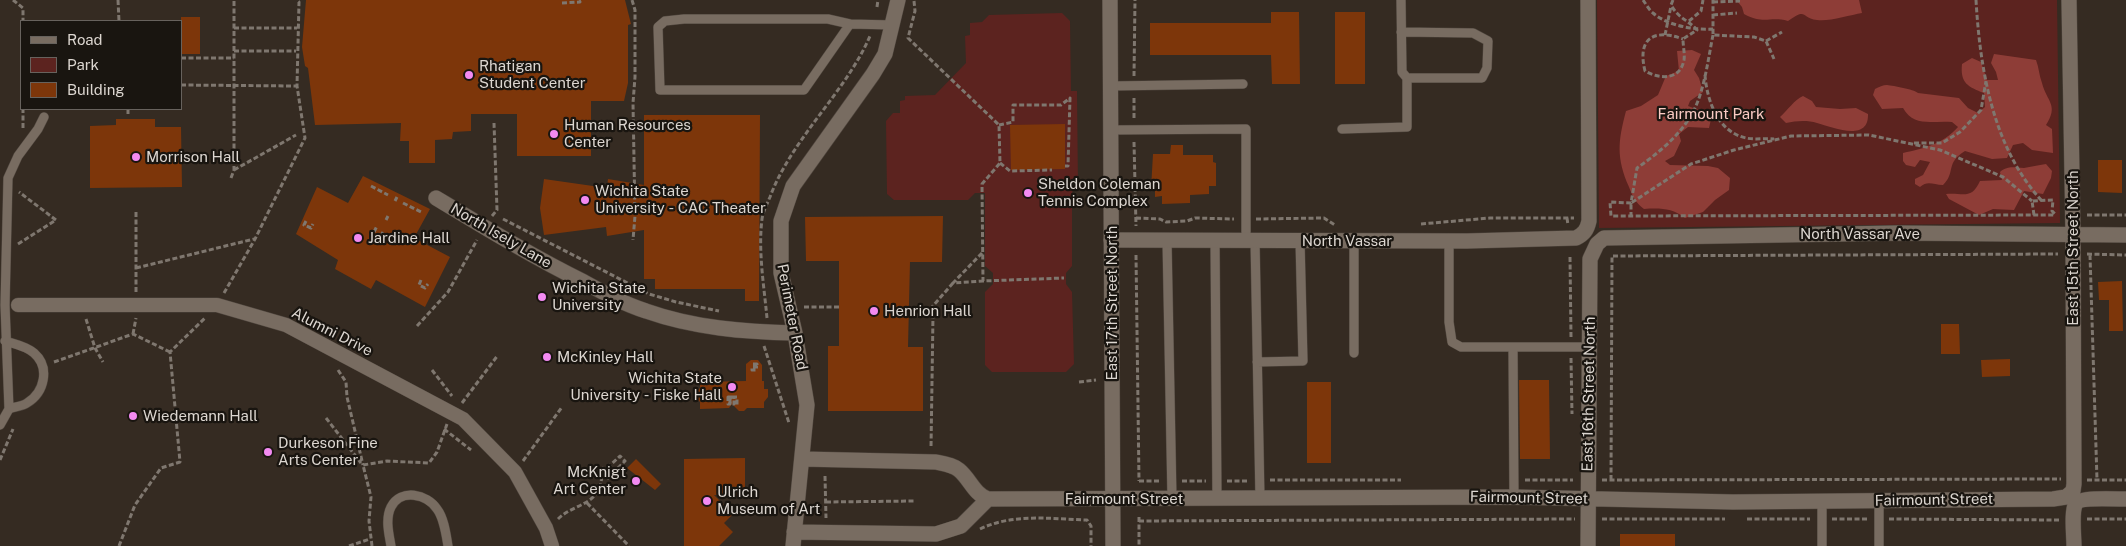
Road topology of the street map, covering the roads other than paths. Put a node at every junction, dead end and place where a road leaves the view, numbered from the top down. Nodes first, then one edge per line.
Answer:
1 (898, 0) edge
2 (1110, 0) edge
3 (1401, 0) edge
4 (1588, 0) edge
5 (2069, 0) edge
6 (850, 24) junction
7 (893, 25) junction
8 (1401, 32) junction
9 (1407, 78) junction
10 (1243, 84) dead end
11 (1110, 86) junction
12 (44, 117) dead end
13 (1342, 129) dead end
14 (1111, 130) junction
15 (436, 198) dead end
16 (2080, 235) junction
17 (2126, 235) edge
18 (1111, 240) junction
19 (1167, 240) junction
20 (1215, 240) junction
21 (1250, 240) junction
22 (1300, 241) junction
23 (1354, 241) junction
24 (1449, 241) junction
25 (1597, 244) joint
26 (18, 305) dead end
27 (796, 333) junction
28 (5, 341) junction
29 (1589, 347) junction
30 (1513, 348) junction
31 (1354, 353) dead end
32 (1257, 362) junction
33 (9, 409) junction
34 (0, 425) edge
35 (802, 459) junction
36 (1514, 497) junction
37 (2074, 498) junction
38 (1172, 499) junction
39 (1217, 499) junction
40 (1260, 499) junction
41 (1587, 499) junction
42 (2126, 499) edge
43 (988, 500) junction
44 (1113, 500) junction
45 (1822, 501) junction
46 (1879, 501) junction
47 (794, 539) edge
48 (391, 546) edge
49 (448, 546) edge
50 (552, 546) edge
51 (1113, 546) edge
52 (1588, 546) edge
53 (1822, 546) edge
54 (1879, 546) edge
55 (2074, 546) edge

1 - 7 street, Perimeter Road
2 - 11 street, East 17th Street North
3 - 8 lane
4 - 24 street, North Vassar
5 - 16 street, East 15th Street North
6 - 6 lane
6 - 7 lane
7 - 27 street, Perimeter Road
8 - 9 lane
8 - 9 lane
9 - 13 lane
10 - 11 lane
11 - 14 street, East 17th Street North
12 - 28 lane
14 - 18 street, East 17th Street North
14 - 21 lane
15 - 27 street, North Isely Lane
16 - 17 street, North Vassar Ave
16 - 25 street, North Vassar Ave
16 - 37 street, East 15th Street North
18 - 19 street, North Vassar
18 - 44 street, East 17th Street North
19 - 20 street, North Vassar
19 - 38 lane
20 - 21 street, North Vassar
20 - 39 lane
21 - 22 street, North Vassar
21 - 32 lane
22 - 23 street, North Vassar
22 - 32 lane
23 - 24 street, North Vassar
23 - 31 lane
24 - 30 lane
25 - 29 street, East 16th Street North
26 - 50 street, Alumni Drive
27 - 35 street, Perimeter Road
28 - 33 lane
28 - 33 lane
29 - 30 lane
29 - 41 street, East 16th Street North
30 - 36 lane
32 - 40 lane
33 - 34 lane
35 - 43 street
35 - 47 street, Perimeter Road
36 - 40 street, Fairmount Street
36 - 41 street, Fairmount Street
37 - 42 street, Fairmount Street
37 - 46 street, Fairmount Street
37 - 55 street, East 15th Street North
38 - 39 street, Fairmount Street
38 - 44 street, Fairmount Street
39 - 40 street, Fairmount Street
41 - 45 street, Fairmount Street
41 - 52 street, East 16th Street North
43 - 44 street, Fairmount Street
43 - 47 street
44 - 51 street, East 17th Street North
45 - 46 street, Fairmount Street
45 - 53 lane
46 - 54 lane
48 - 49 lane

